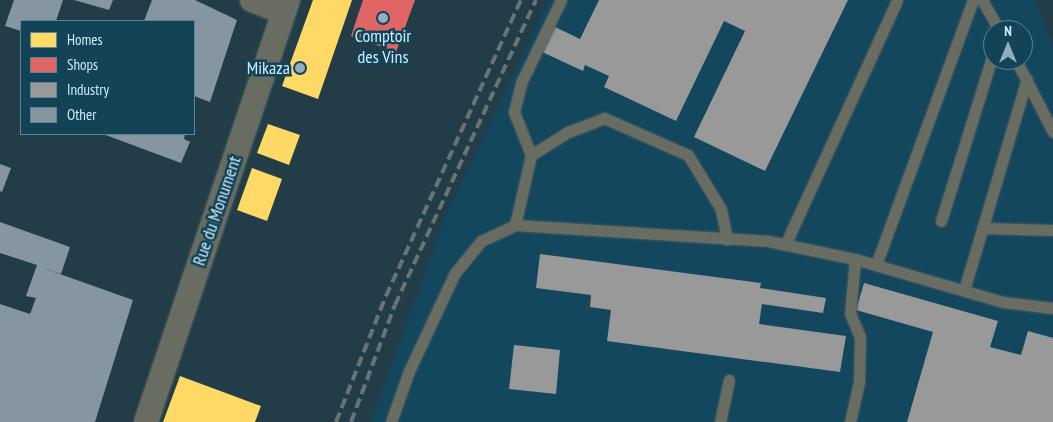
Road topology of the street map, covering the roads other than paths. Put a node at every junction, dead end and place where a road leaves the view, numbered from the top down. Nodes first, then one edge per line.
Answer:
1 (252, 0) edge
2 (561, 0) edge
3 (897, 0) edge
4 (973, 0) edge
5 (982, 0) edge
6 (286, 6) edge
7 (993, 20) edge
8 (988, 70) edge
9 (1022, 70) edge
10 (1027, 79) junction
11 (1053, 132) edge
12 (531, 155) junction
13 (941, 221) dead end
14 (515, 226) junction
15 (982, 228) junction
16 (1053, 230) edge
17 (727, 238) junction
18 (785, 245) junction
19 (856, 258) junction
20 (876, 265) junction
21 (964, 290) junction
22 (1053, 308) edge
23 (729, 380) dead end
24 (146, 422) edge
25 (391, 422) edge
26 (720, 422) edge
27 (850, 422) edge

1 - 6 street
2 - 12 lane
3 - 18 lane
4 - 20 lane
5 - 7 lane
6 - 24 street, Rue du Monument
8 - 13 lane
9 - 10 lane
10 - 11 lane
10 - 15 lane
12 - 14 lane
12 - 17 lane
14 - 17 lane
14 - 25 lane
15 - 16 lane
15 - 21 lane
17 - 18 lane
18 - 19 lane
19 - 20 lane
19 - 27 lane
20 - 21 lane
21 - 22 lane
23 - 26 lane

